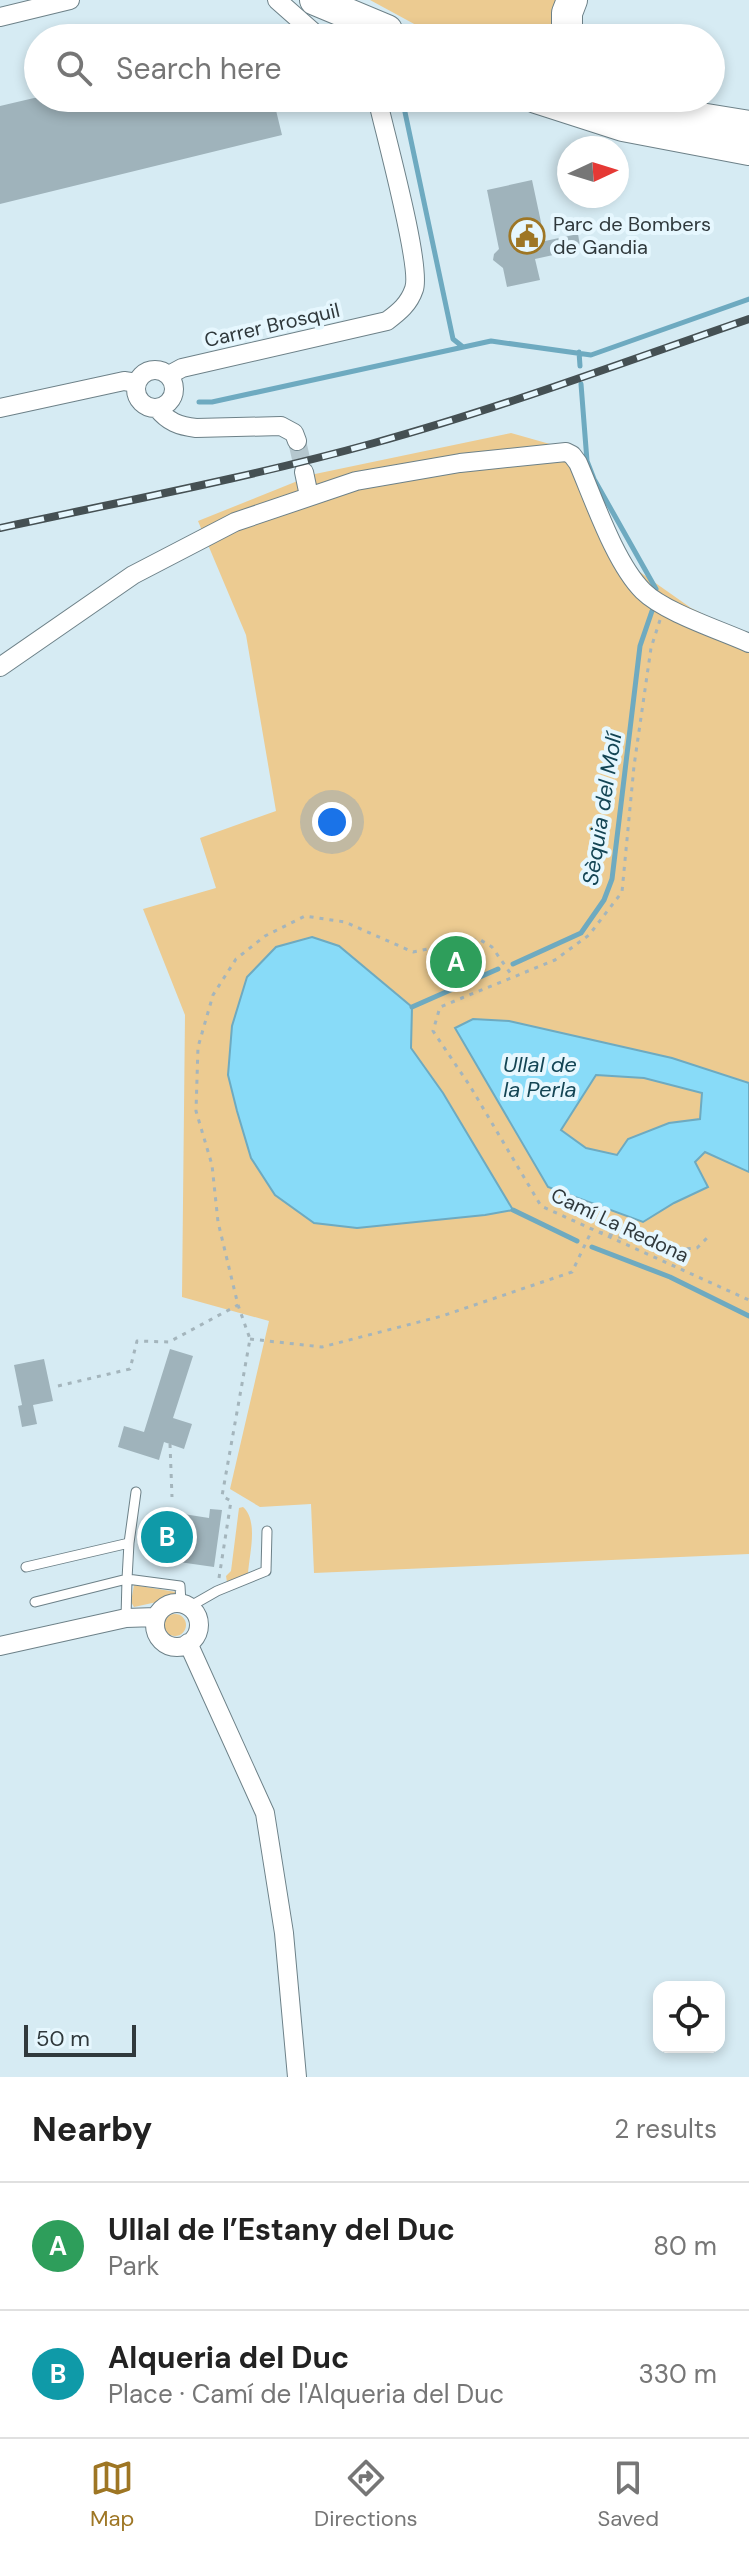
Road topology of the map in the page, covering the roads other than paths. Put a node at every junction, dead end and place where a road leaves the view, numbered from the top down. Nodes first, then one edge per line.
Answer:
1 (70, 0) edge
2 (277, 0) edge
3 (315, 0) edge
4 (339, 0) edge
5 (572, 0) edge
6 (0, 17) edge
7 (304, 24) edge
8 (371, 24) edge
9 (378, 24) edge
10 (567, 24) edge
11 (380, 112) edge
12 (580, 112) edge
13 (663, 112) edge
14 (749, 126) edge
15 (749, 150) edge
16 (169, 375) junction
17 (137, 383) junction
18 (0, 408) edge
19 (157, 408) junction
20 (297, 441) dead end
21 (304, 472) tunnel mouth
22 (309, 496) junction
23 (749, 643) edge
24 (0, 667) edge
25 (136, 1492) dead end
26 (267, 1531) dead end
27 (129, 1543) junction
28 (26, 1567) dead end
29 (127, 1579) junction
30 (35, 1602) dead end
31 (185, 1605) junction
32 (156, 1617) junction
33 (126, 1618) junction
34 (188, 1643) junction
35 (0, 1646) edge
36 (297, 2077) edge

1 - 6 street
2 - 7 street
3 - 8 highway
4 - 9 highway
5 - 10 highway
11 - 16 street, Carrer Brosquil
12 - 15 highway
13 - 14 highway
16 - 17 street
16 - 19 street
17 - 18 street
17 - 19 street
19 - 20 street
21 - 22 street
22 - 23 street
22 - 24 street
25 - 27 lane
26 - 31 lane
27 - 28 lane
27 - 29 lane
29 - 30 lane
29 - 31 lane
29 - 33 lane
31 - 32 street
31 - 34 street
32 - 33 street
32 - 34 street
33 - 35 street
34 - 36 street

